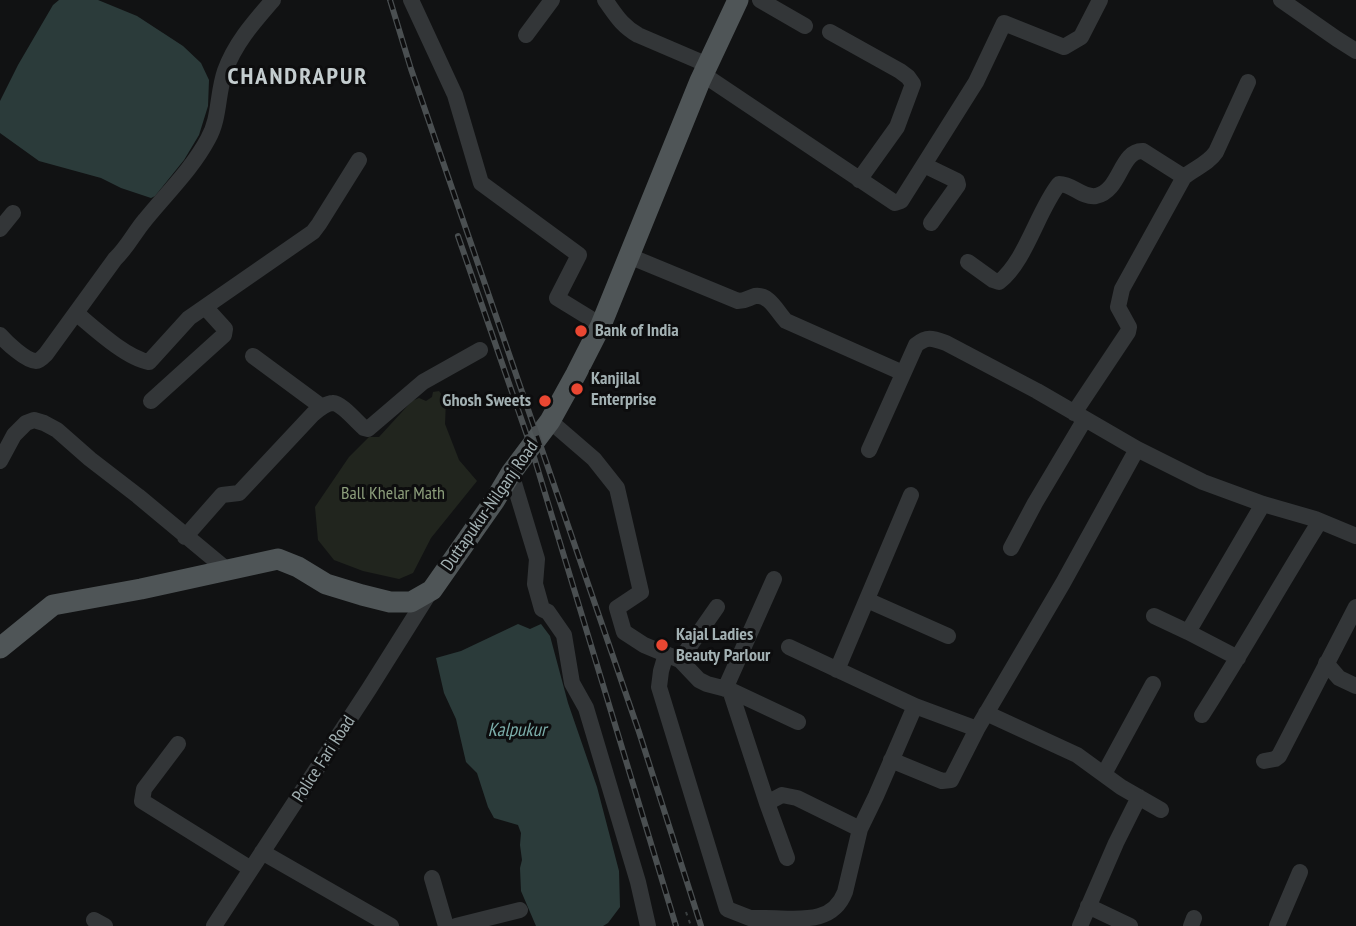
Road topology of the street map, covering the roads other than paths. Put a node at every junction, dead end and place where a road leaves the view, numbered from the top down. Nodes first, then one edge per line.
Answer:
1 (273, 0) edge
2 (411, 0) edge
3 (552, 0) edge
4 (605, 0) edge
5 (738, 0) edge
6 (760, 0) edge
7 (1100, 0) edge
8 (1281, 0) edge
9 (805, 26) dead end
10 (830, 32) dead end
11 (526, 35) dead end
12 (1356, 51) edge
13 (706, 70) junction
14 (1248, 82) dead end
15 (359, 160) dead end
16 (924, 165) junction
17 (1184, 177) junction
18 (859, 180) junction
19 (13, 213) dead end
20 (931, 223) dead end
21 (0, 229) edge
22 (629, 256) junction
23 (968, 262) dead end
24 (205, 307) junction
25 (76, 313) junction
26 (601, 325) junction
27 (0, 335) edge
28 (480, 350) dead end
29 (253, 356) dead end
30 (903, 373) junction
31 (151, 401) dead end
32 (322, 407) junction
33 (1079, 416) junction
34 (550, 421) junction
35 (1137, 449) junction
36 (869, 450) dead end
37 (0, 461) edge
38 (511, 473) junction
39 (911, 495) dead end
40 (1263, 504) junction
41 (1320, 521) junction
42 (1356, 536) edge
43 (185, 537) junction
44 (1011, 548) dead end
45 (227, 570) junction
46 (774, 579) dead end
47 (432, 590) junction
48 (867, 600) junction
49 (717, 607) dead end
50 (1356, 607) edge
51 (1154, 616) dead end
52 (1188, 632) junction
53 (948, 636) dead end
54 (789, 647) dead end
55 (0, 648) edge
56 (673, 657) junction
57 (1238, 658) junction
58 (1326, 663) junction
59 (837, 670) junction
60 (1153, 684) dead end
61 (1356, 686) edge
62 (727, 690) junction
63 (915, 706) junction
64 (986, 713) junction
65 (1202, 715) dead end
66 (798, 722) dead end
67 (977, 729) junction
68 (178, 744) dead end
69 (891, 760) junction
70 (1264, 761) dead end
71 (1104, 774) junction
72 (1139, 797) junction
73 (766, 803) junction
74 (1161, 810) dead end
75 (860, 829) junction
76 (262, 852) junction
77 (787, 858) dead end
78 (251, 869) junction
79 (1300, 872) dead end
80 (432, 878) dead end
81 (1088, 906) junction
82 (520, 910) dead end
83 (770, 922) edge
84 (214, 926) edge
85 (391, 926) edge
86 (446, 926) edge
87 (456, 926) edge
88 (649, 926) edge
89 (1080, 926) edge
90 (1130, 926) edge
91 (1277, 926) edge

1 - 25 street
2 - 26 street
3 - 11 street
4 - 13 street
5 - 13 main road, Duttapukur-Nilganj Road
6 - 9 street
7 - 16 street
8 - 12 street
10 - 18 street
13 - 18 street
13 - 22 main road, Duttapukur-Nilganj Road
14 - 17 street
15 - 24 street
16 - 18 street
16 - 20 street
17 - 23 street
17 - 33 street
19 - 21 street
22 - 26 main road, Duttapukur-Nilganj Road
22 - 30 street
24 - 25 street
24 - 31 street
25 - 27 street
26 - 34 main road, Duttapukur-Nilganj Road
28 - 32 street
29 - 32 street
30 - 33 street
30 - 36 street
32 - 43 street
33 - 35 street
33 - 44 street
34 - 38 main road, Duttapukur-Nilganj Road
34 - 56 street
35 - 40 street
35 - 64 street
37 - 43 street
38 - 47 main road, Duttapukur-Nilganj Road
38 - 88 street
39 - 48 street
40 - 41 street
40 - 52 street
41 - 42 street
41 - 57 street
43 - 45 street
45 - 47 main road, Duttapukur-Nilganj Road
45 - 55 main road, Duttapukur-Nilganj Road
46 - 62 street
47 - 76 street, Police Fari Road
48 - 53 street
48 - 59 street
49 - 56 street
50 - 58 street
51 - 52 street
52 - 57 street
54 - 59 street
56 - 62 street
56 - 83 street
57 - 65 street
58 - 61 street
58 - 70 street
59 - 63 street
60 - 71 street
62 - 66 street
62 - 73 street
63 - 67 street
63 - 69 street
64 - 67 street
64 - 71 street
67 - 69 street
68 - 78 street
69 - 75 street
71 - 72 street
72 - 74 street
72 - 81 street
73 - 75 street
73 - 77 street
75 - 83 street
76 - 78 street, Police Fari Road
76 - 85 street
78 - 84 street, Police Fari Road
79 - 91 street
80 - 86 street
81 - 89 street
81 - 90 street
82 - 87 street

